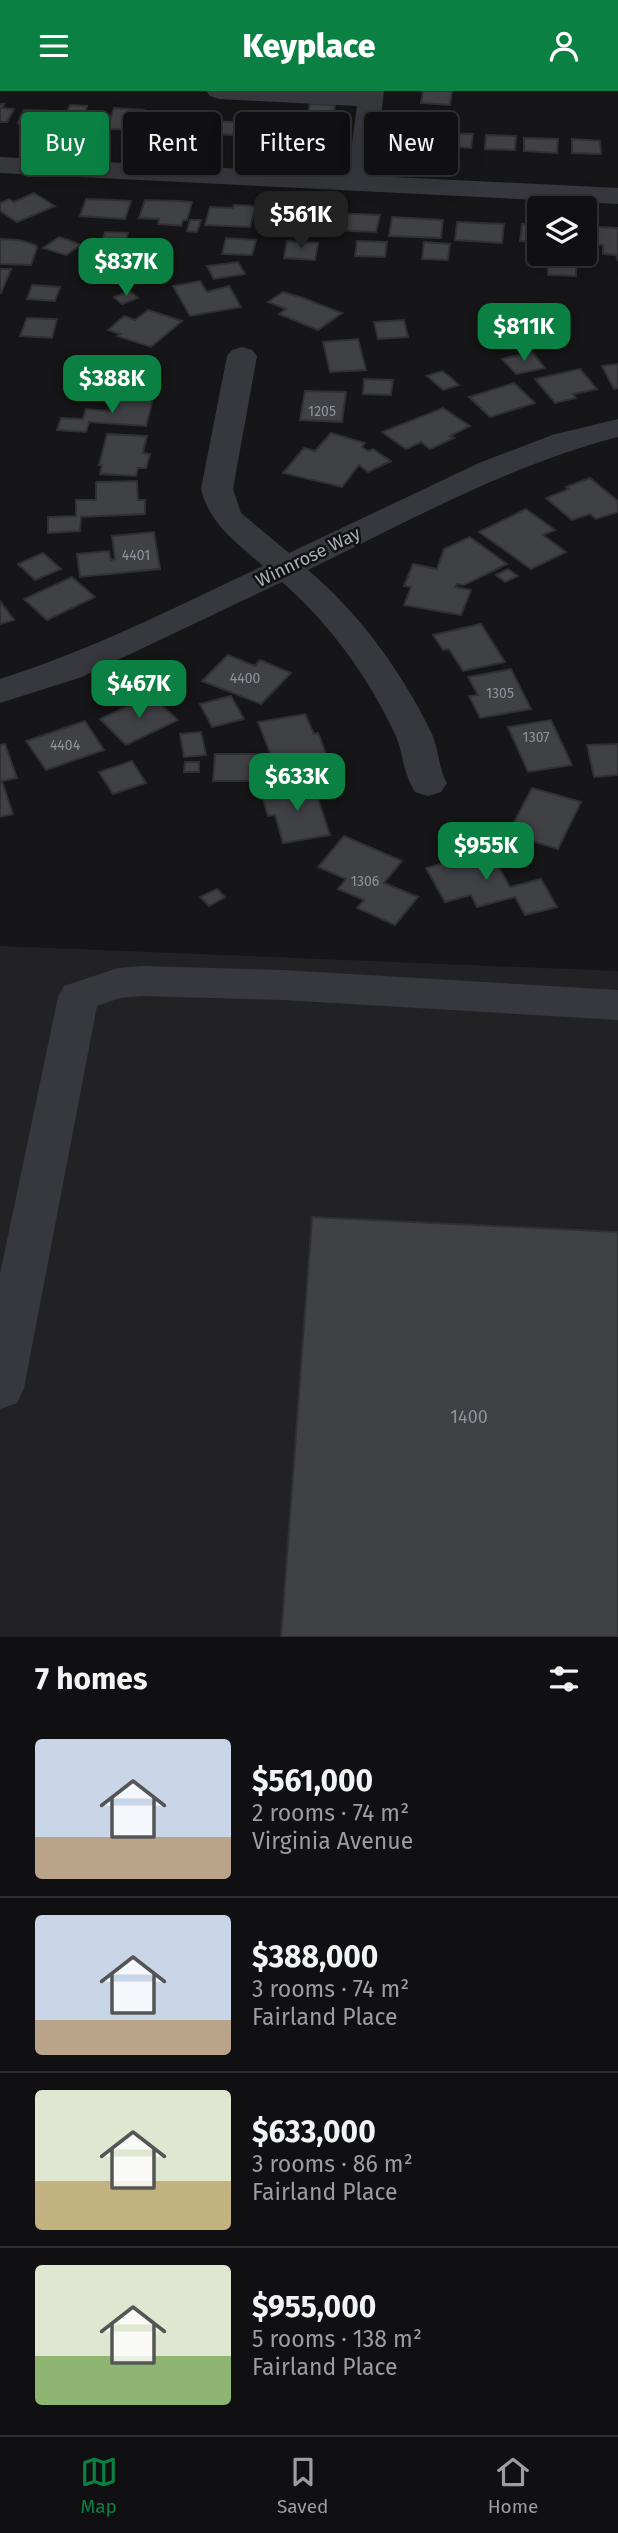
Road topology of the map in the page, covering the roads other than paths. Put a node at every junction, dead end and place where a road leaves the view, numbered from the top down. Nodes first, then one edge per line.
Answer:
1 (219, 91) edge
2 (371, 95) edge
3 (0, 165) edge
4 (360, 183) junction
5 (618, 196) edge
6 (242, 356) dead end
7 (618, 428) edge
8 (285, 569) junction
9 (0, 691) edge
10 (428, 783) dead end
11 (618, 1005) edge
12 (0, 1388) edge

1 - 2 street
2 - 4 street
3 - 4 street
4 - 5 street
6 - 8 street
7 - 8 street, Winnrose Way
8 - 9 street, Winnrose Way
8 - 10 street
11 - 12 street

